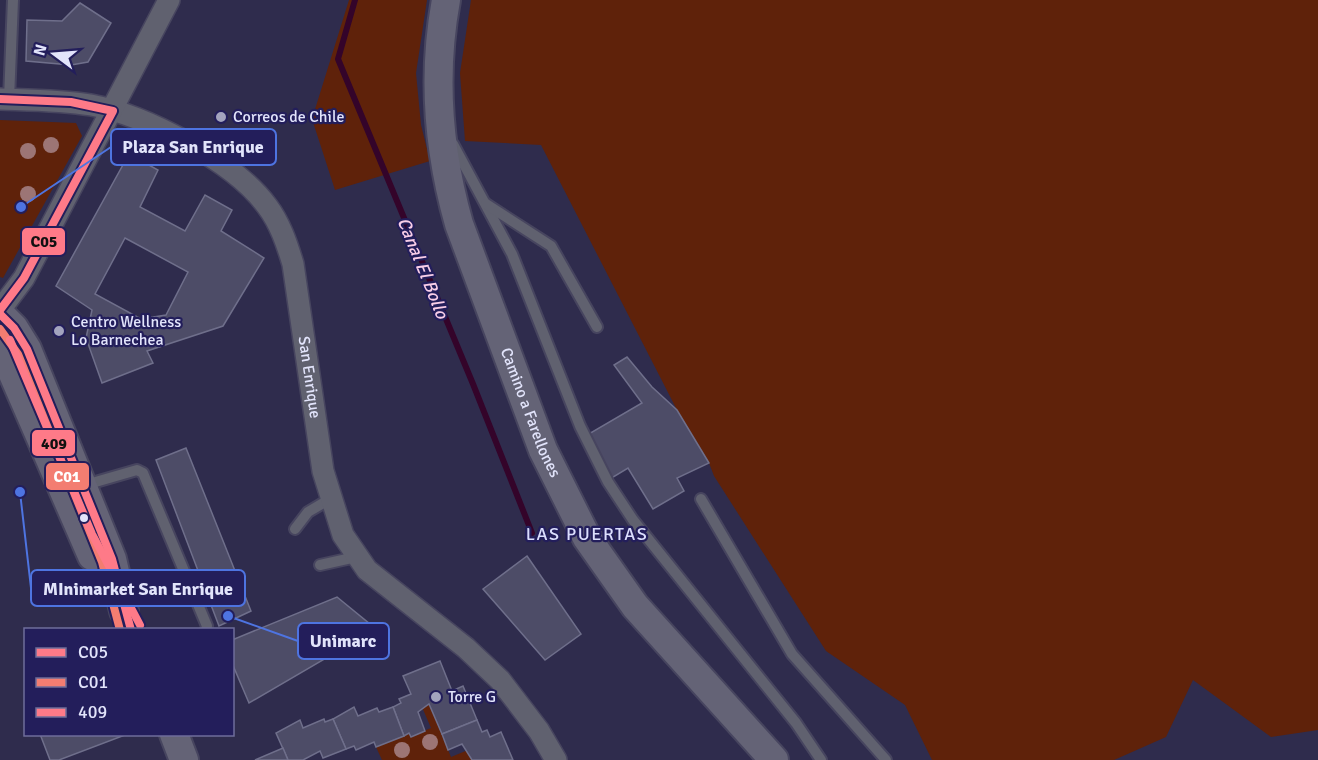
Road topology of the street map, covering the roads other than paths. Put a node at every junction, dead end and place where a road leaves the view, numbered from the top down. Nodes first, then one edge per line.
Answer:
1 (13, 0) edge
2 (169, 0) edge
3 (446, 0) edge
4 (5, 99) edge
5 (113, 111) junction
6 (438, 113) junction
7 (483, 203) junction
8 (0, 312) edge
9 (597, 327) dead end
10 (0, 344) edge
11 (83, 486) junction
12 (330, 499) junction
13 (701, 500) dead end
14 (295, 529) dead end
15 (356, 557) junction
16 (320, 565) dead end
17 (128, 620) edge
18 (206, 628) edge
19 (174, 736) edge
20 (184, 760) edge
21 (556, 760) edge
22 (774, 760) edge
23 (821, 760) edge
24 (886, 760) edge

1 - 4 lane
2 - 5 street
3 - 6 main road, Camino a Farellones
4 - 5 street, San Enrique
5 - 8 street
5 - 12 street, San Enrique
6 - 7 lane
6 - 22 main road, Camino a Farellones
7 - 9 lane
7 - 23 lane
8 - 11 main road
10 - 17 main road
11 - 17 main road
11 - 18 lane
12 - 14 lane
12 - 15 street, San Enrique
13 - 24 lane
15 - 16 lane
15 - 21 street, San Enrique
19 - 20 main road

